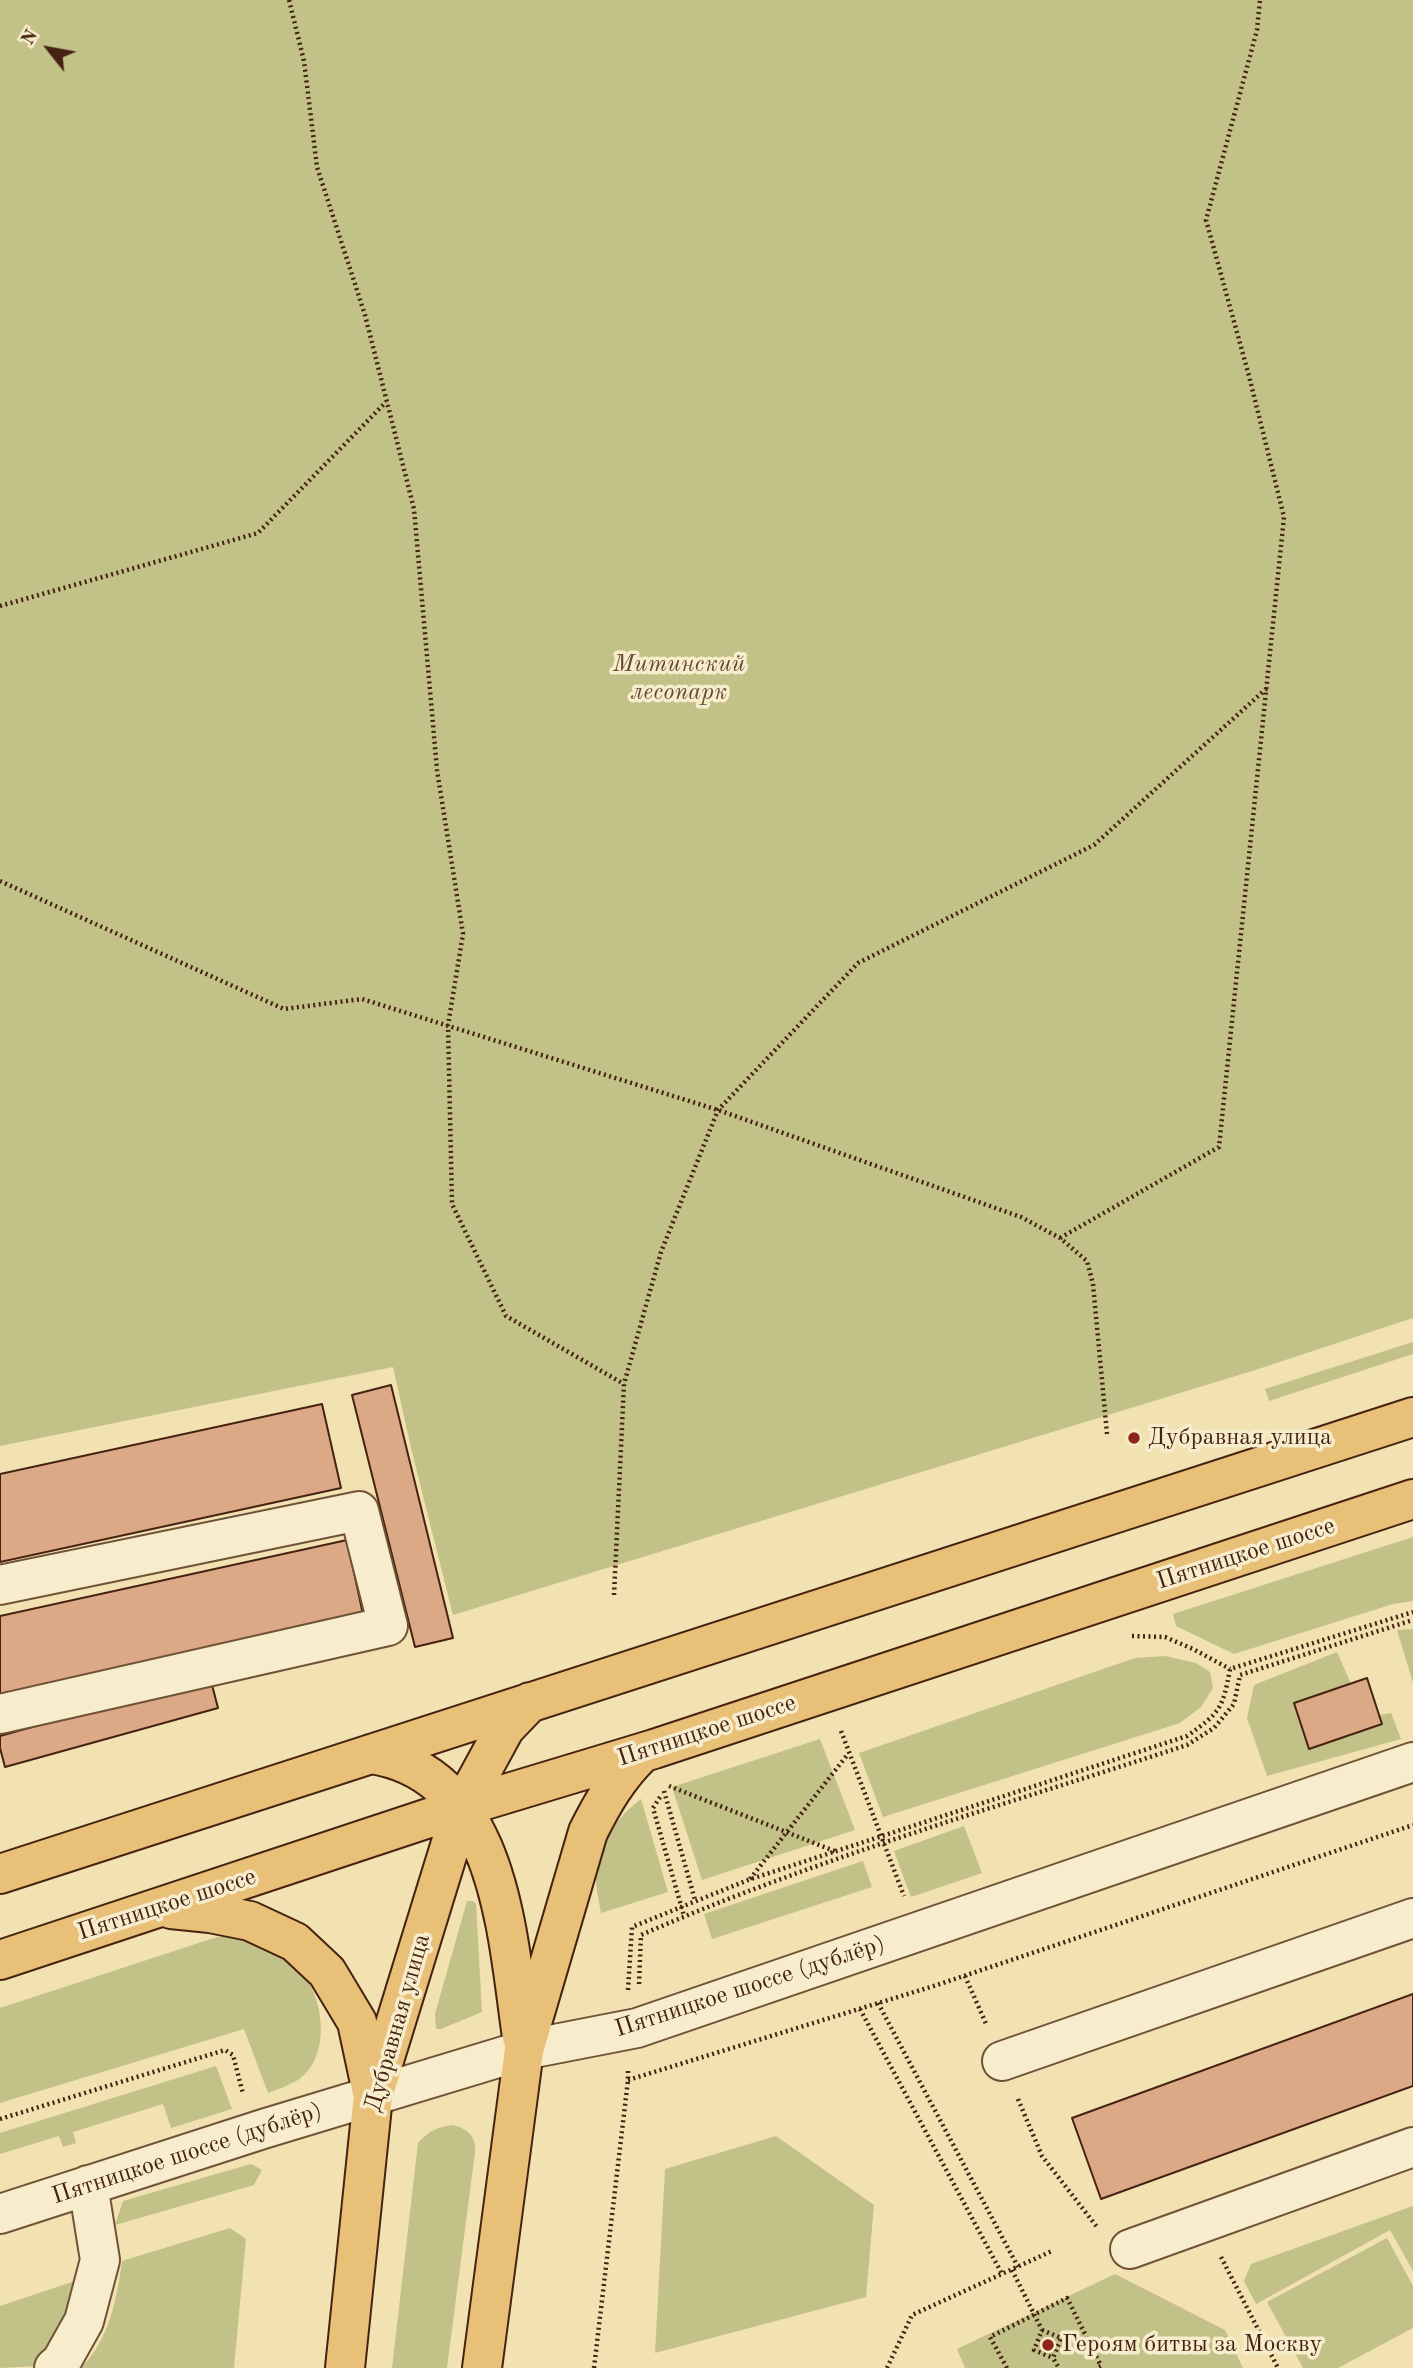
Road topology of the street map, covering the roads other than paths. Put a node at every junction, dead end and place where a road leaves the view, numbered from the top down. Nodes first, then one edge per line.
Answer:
1 (1413, 1417) edge
2 (1413, 1499) edge
3 (0, 1585) edge
4 (530, 1702) junction
5 (0, 1714) edge
6 (642, 1753) junction
7 (372, 1754) junction
8 (1413, 1762) edge
9 (462, 1807) junction
10 (0, 1874) edge
11 (158, 1908) junction
12 (1413, 1918) edge
13 (0, 1960) edge
14 (524, 2050) junction
15 (1002, 2061) road end
16 (373, 2096) junction
17 (1413, 2147) edge
18 (88, 2185) junction
19 (0, 2214) edge
20 (1130, 2249) road end
21 (54, 2368) edge
22 (345, 2368) edge
23 (482, 2368) edge

1 - 4 main road
2 - 6 main road, Пятницкое шоссе
3 - 5 street
4 - 7 main road
4 - 9 main road, Дубравная улица
6 - 9 main road, Пятницкое шоссе
6 - 14 main road
7 - 9 main road
7 - 10 main road
8 - 14 street, Пятницкое шоссе (дублёр)
9 - 11 main road, Пятницкое шоссе
9 - 14 main road
9 - 16 main road, Дубравная улица
11 - 13 main road, Пятницкое шоссе
11 - 16 main road
12 - 15 street
14 - 16 street, Пятницкое шоссе (дублёр)
14 - 23 main road
16 - 18 street, Пятницкое шоссе (дублёр)
16 - 22 main road, Дубравная улица
17 - 20 street
18 - 19 street, Пятницкое шоссе (дублёр)
18 - 21 street

